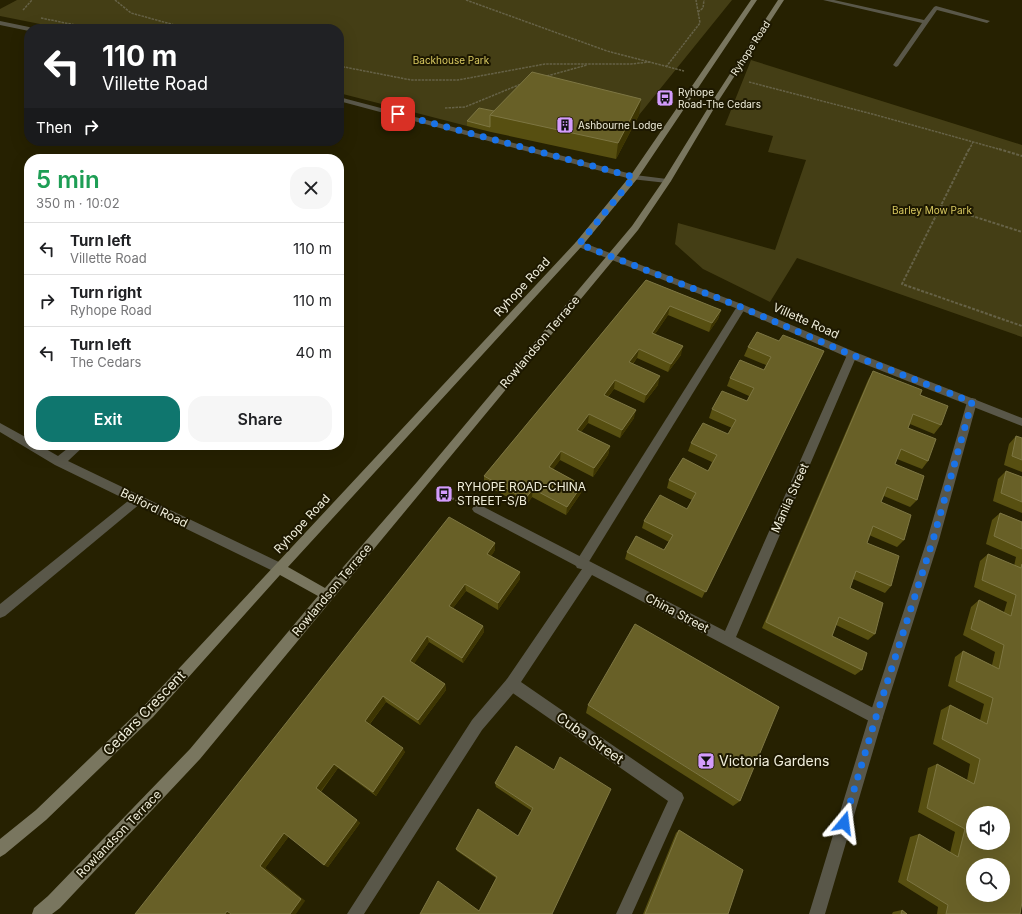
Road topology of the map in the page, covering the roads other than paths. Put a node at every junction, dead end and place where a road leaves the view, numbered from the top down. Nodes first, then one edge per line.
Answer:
1 (754, 0) edge
2 (781, 0) edge
3 (826, 0) edge
4 (987, 21) dead end
5 (926, 22) junction
6 (0, 23) edge
7 (24, 28) edge
8 (896, 65) dead end
9 (344, 100) edge
10 (634, 177) junction
11 (667, 181) junction
12 (579, 244) junction
13 (612, 256) junction
14 (741, 307) junction
15 (852, 355) junction
16 (972, 402) junction
17 (1022, 422) edge
18 (0, 427) edge
19 (24, 441) edge
20 (39, 450) edge
21 (74, 450) edge
22 (59, 462) junction
23 (137, 500) junction
24 (478, 509) road end
25 (586, 566) junction
26 (279, 568) junction
27 (327, 594) junction
28 (0, 612) edge
29 (728, 640) junction
30 (512, 684) junction
31 (876, 717) junction
32 (0, 849) edge
33 (40, 914) edge
34 (355, 914) edge
35 (624, 914) edge
36 (817, 914) edge

1 - 10 main road, Ryhope Road
2 - 11 main road, Ryhope Road
3 - 5 street
4 - 5 street
5 - 8 street
6 - 7 street
9 - 10 street
10 - 11 street
10 - 12 main road, Ryhope Road
11 - 13 main road, Ryhope Road
12 - 13 street, Villette Road
12 - 26 main road, Ryhope Road
13 - 14 street, Villette Road
13 - 27 main road, Rowlandson Terrace
14 - 15 street, Villette Road
14 - 25 street
15 - 16 street, Villette Road
15 - 29 street, Manila Street
16 - 17 street, Villette Road
16 - 31 street
18 - 19 street, Belford Road
20 - 22 street, Belford Road
21 - 22 street
22 - 23 street, Belford Road
23 - 26 street, Belford Road
23 - 28 street
24 - 25 street, China Street
25 - 29 street, China Street
25 - 30 street
26 - 27 main road
26 - 32 main road, Cedars Crescent
27 - 33 main road, Rowlandson Terrace
29 - 31 street, China Street
30 - 34 street
30 - 35 street, Cuba Street
31 - 36 street

